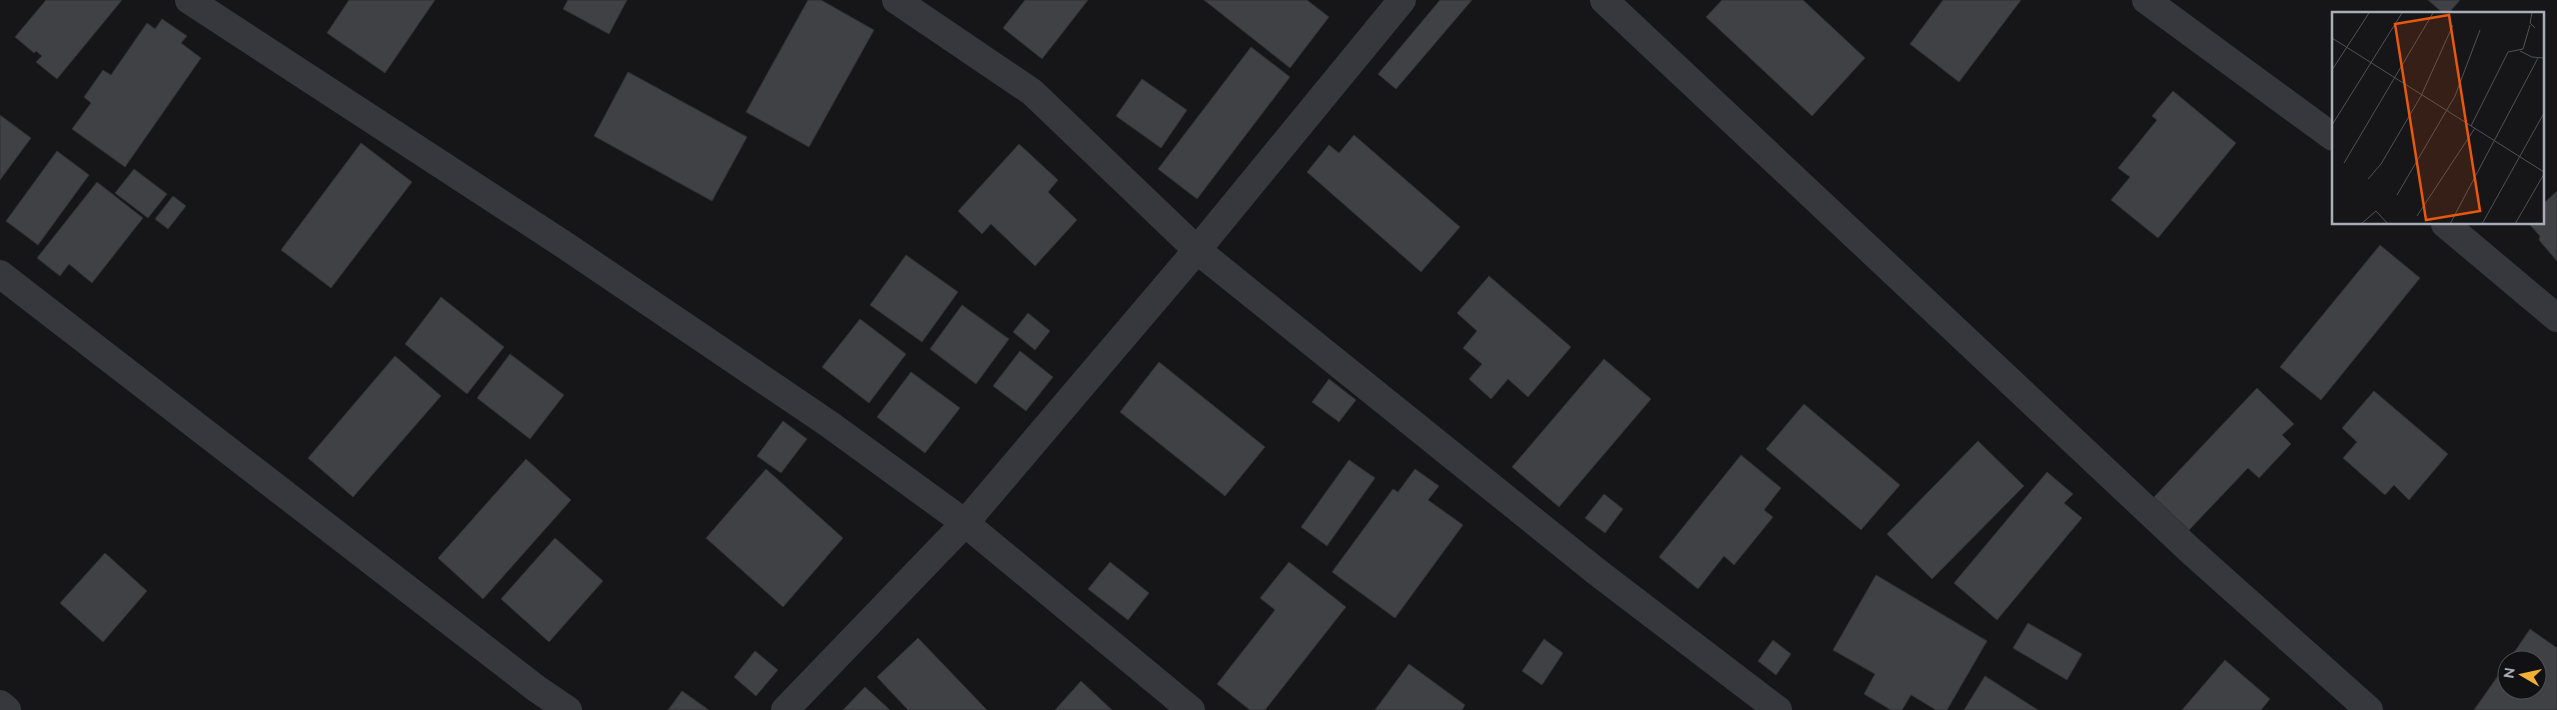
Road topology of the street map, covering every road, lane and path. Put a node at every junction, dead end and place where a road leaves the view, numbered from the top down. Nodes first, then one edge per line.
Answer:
1 (189, 0) edge
2 (896, 0) edge
3 (1402, 0) edge
4 (1604, 0) edge
5 (2146, 0) edge
6 (2332, 136) edge
7 (2447, 225) edge
8 (1196, 250) junction
9 (0, 274) edge
10 (2557, 318) edge
11 (965, 523) junction
12 (0, 704) edge
13 (7, 710) edge
14 (568, 710) edge
15 (785, 710) edge
16 (1191, 710) edge
17 (1778, 710) edge
18 (2369, 710) edge

1 - 11 street
2 - 8 street
3 - 8 street
4 - 18 street
5 - 6 street
7 - 10 street
8 - 11 street
8 - 17 street
9 - 14 street
11 - 15 street
11 - 16 street
12 - 13 street

